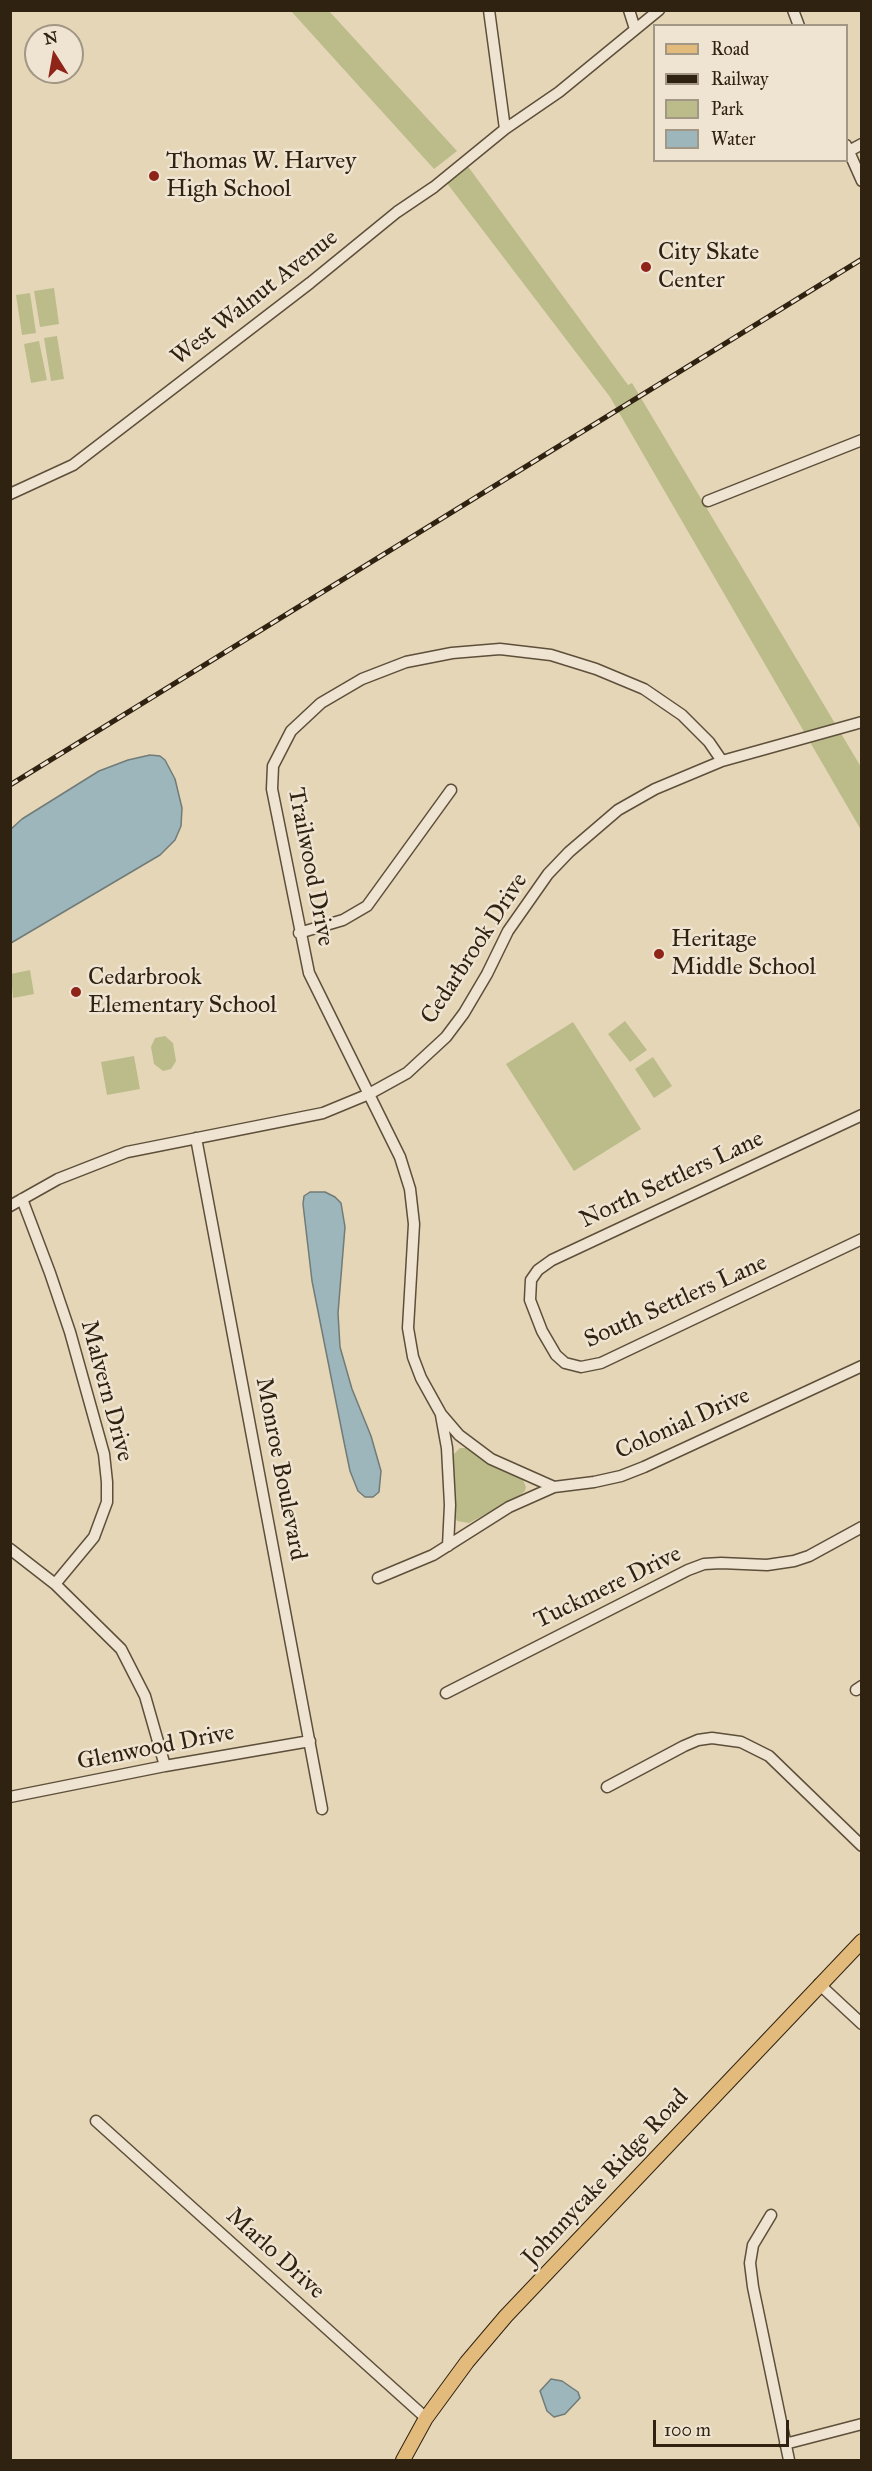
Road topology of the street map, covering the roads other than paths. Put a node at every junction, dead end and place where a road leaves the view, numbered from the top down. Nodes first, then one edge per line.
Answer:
1 (489, 10) edge
2 (628, 10) edge
3 (659, 10) edge
4 (636, 29) junction
5 (505, 129) junction
6 (861, 144) edge
7 (848, 148) edge
8 (861, 181) edge
9 (861, 440) edge
10 (10, 494) edge
11 (708, 501) dead end
12 (861, 722) edge
13 (722, 761) junction
14 (451, 790) dead end
15 (299, 933) junction
16 (369, 1094) junction
17 (861, 1115) edge
18 (196, 1138) junction
19 (22, 1199) junction
20 (10, 1206) edge
21 (861, 1239) edge
22 (533, 1307) joint
23 (861, 1366) edge
24 (441, 1414) junction
25 (554, 1487) junction
26 (861, 1527) edge
27 (448, 1546) junction
28 (10, 1549) edge
29 (378, 1578) dead end
30 (55, 1584) junction
31 (446, 1693) dead end
32 (310, 1741) junction
33 (165, 1766) junction
34 (607, 1787) dead end
35 (10, 1797) edge
36 (322, 1809) dead end
37 (861, 1846) edge
38 (861, 1941) edge
39 (819, 1984) junction
40 (861, 2024) edge
41 (96, 2121) dead end
42 (771, 2215) dead end
43 (426, 2418) junction
44 (861, 2424) edge
45 (785, 2444) junction
46 (403, 2460) edge
47 (789, 2460) edge

1 - 5 street
2 - 4 street
3 - 4 street, West Walnut Avenue
4 - 5 street, West Walnut Avenue
5 - 10 street, West Walnut Avenue
6 - 7 street
7 - 8 street
9 - 11 street
12 - 13 street
13 - 15 street, Trailwood Drive
13 - 16 street, Cedarbrook Drive
14 - 15 street
15 - 16 street, Trailwood Drive
16 - 18 street, Cedarbrook Drive
16 - 24 street
17 - 22 street, North Settlers Lane
18 - 19 street, Cedarbrook Drive
18 - 32 street, Monroe Boulevard
19 - 20 street, Cedarbrook Drive
19 - 30 street, Malvern Drive
21 - 22 street, South Settlers Lane
23 - 25 street, Colonial Drive
24 - 25 street
24 - 27 street
25 - 27 street, Colonial Drive
26 - 31 street, Tuckmere Drive
27 - 29 street, Colonial Drive
28 - 30 street
30 - 33 street
32 - 33 street, Glenwood Drive
32 - 36 street, Monroe Boulevard
33 - 35 street, Glenwood Drive
34 - 37 street
38 - 39 main road, Johnnycake Ridge Road
39 - 40 street
39 - 43 main road, Johnnycake Ridge Road
41 - 43 street, Marlo Drive
42 - 45 street
43 - 46 main road, Johnnycake Ridge Road
44 - 45 street
45 - 47 street

